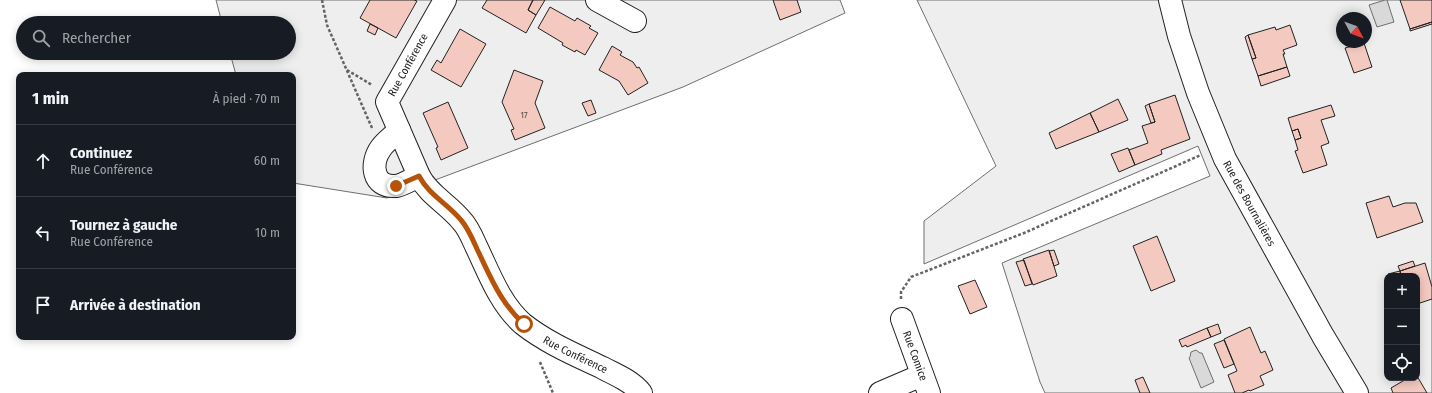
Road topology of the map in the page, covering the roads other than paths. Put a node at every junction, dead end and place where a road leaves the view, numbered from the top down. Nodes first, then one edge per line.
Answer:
1 (445, 0) edge
2 (597, 0) edge
3 (1170, 0) edge
4 (635, 21) dead end
5 (400, 130) junction
6 (419, 176) junction
7 (902, 319) road end
8 (925, 384) edge
9 (641, 393) edge
10 (880, 393) edge
11 (1357, 393) edge

1 - 5 street, Rue Conférence
2 - 4 street
3 - 11 street, Rue des Bournalières
5 - 6 street, Rue Conférence
5 - 6 street
6 - 9 street, Rue Conférence
7 - 8 street, Rue Comice
8 - 10 street

